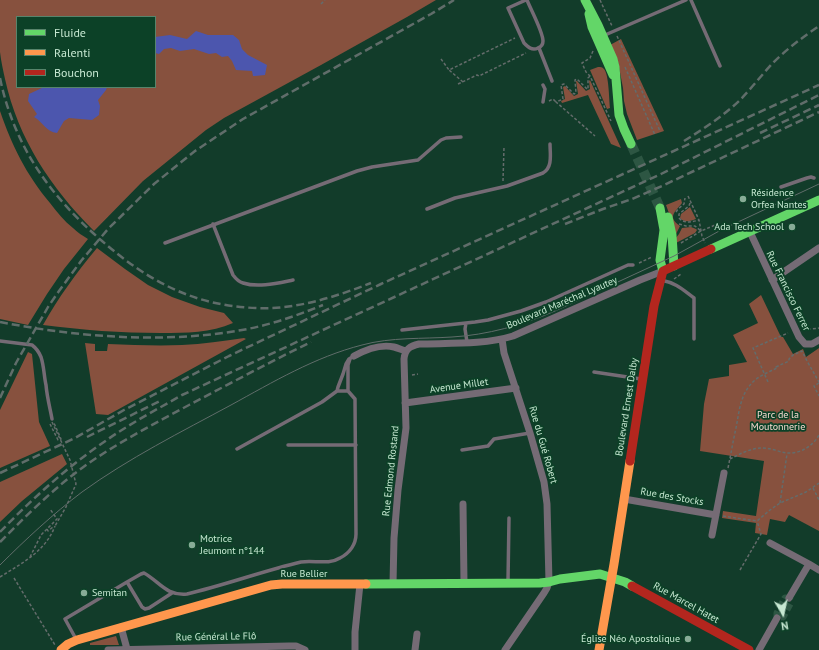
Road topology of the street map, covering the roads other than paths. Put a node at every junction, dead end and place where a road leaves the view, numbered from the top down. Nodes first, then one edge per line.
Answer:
1 (526, 0) edge
2 (686, 0) edge
3 (691, 0) edge
4 (586, 4) edge
5 (600, 37) junction
6 (539, 48) junction
7 (720, 66) dead end
8 (552, 81) dead end
9 (543, 85) dead end
10 (543, 102) road end
11 (461, 137) dead end
12 (550, 144) dead end
13 (631, 144) tunnel mouth
14 (814, 178) dead end
15 (781, 187) dead end
16 (819, 200) edge
17 (427, 209) dead end
18 (213, 224) junction
19 (753, 230) junction
20 (165, 243) dead end
21 (819, 248) edge
22 (633, 266) road end
23 (674, 266) junction
24 (661, 276) junction
25 (294, 280) dead end
26 (772, 280) junction
27 (466, 323) junction
28 (402, 330) dead end
29 (502, 339) junction
30 (694, 339) dead end
31 (819, 340) edge
32 (0, 341) edge
33 (467, 342) junction
34 (406, 351) junction
35 (354, 356) junction
36 (594, 372) dead end
37 (642, 379) junction
38 (516, 388) junction
39 (337, 391) junction
40 (348, 391) junction
41 (405, 403) junction
42 (52, 420) road end
43 (530, 433) junction
44 (288, 445) dead end
45 (356, 445) junction
46 (237, 449) dead end
47 (462, 450) dead end
48 (724, 473) dead end
49 (624, 499) junction
50 (464, 504) dead end
51 (716, 515) junction
52 (509, 518) dead end
53 (712, 535) dead end
54 (770, 543) dead end
55 (809, 564) junction
56 (819, 570) edge
57 (611, 577) junction
58 (127, 582) junction
59 (508, 582) junction
60 (549, 582) junction
61 (464, 583) junction
62 (360, 584) junction
63 (393, 584) junction
64 (172, 593) junction
65 (789, 598) tunnel mouth
66 (777, 618) dead end
67 (121, 627) junction
68 (417, 634) dead end
69 (77, 640) junction
70 (62, 648) edge
71 (257, 648) edge
72 (127, 649) junction
73 (145, 649) edge
74 (108, 650) edge
75 (305, 650) edge
76 (355, 650) edge
77 (415, 650) edge
78 (505, 650) edge
79 (599, 650) edge
80 (748, 650) edge
81 (759, 650) edge

1 - 6 lane
1 - 6 lane
2 - 5 lane
3 - 7 lane
4 - 5 street
5 - 13 street
6 - 8 lane
9 - 10 lane
11 - 18 lane
12 - 17 lane
14 - 15 lane
16 - 19 street
18 - 20 lane
18 - 25 lane
19 - 23 street
19 - 26 street, Rue Francisco Ferrer
21 - 26 street
22 - 27 lane
23 - 24 street
23 - 24 street, Boulevard Ernest Dalby
24 - 29 street, Boulevard Maréchal Lyautey
24 - 30 lane
24 - 37 street, Boulevard Ernest Dalby
26 - 31 street, Rue Francisco Ferrer
27 - 28 lane
27 - 33 lane
29 - 33 street, Boulevard Maréchal Lyautey
29 - 38 street, Rue du Gué Robert
32 - 42 lane
33 - 34 street, Boulevard Maréchal Lyautey
34 - 35 street
34 - 41 street, Rue Edmond Rostand
35 - 39 lane
35 - 40 lane
36 - 37 lane
37 - 49 street, Boulevard Ernest Dalby
38 - 41 street, Avenue Millet
38 - 43 street, Rue du Gué Robert
39 - 40 lane
39 - 46 lane
40 - 45 lane
41 - 63 street, Rue Edmond Rostand
43 - 47 lane
43 - 60 street, Rue du Gué Robert
44 - 45 lane
45 - 64 lane
48 - 51 street, Rue des Stocks
49 - 51 street, Rue des Stocks
49 - 57 street, Boulevard Ernest Dalby
50 - 61 street
51 - 53 street, Rue des Stocks
52 - 59 lane
54 - 55 street
55 - 56 street
55 - 65 street
57 - 60 street, Rue Marcel Hatet
57 - 79 street, Boulevard Ernest Dalby
57 - 80 street, Rue Marcel Hatet
58 - 64 lane
58 - 64 lane
58 - 69 lane
59 - 60 street, Rue Bellier
59 - 61 street, Rue Bellier
60 - 78 street
61 - 63 street, Rue Bellier
62 - 63 street, Rue Bellier
62 - 67 street, Rue Bellier
62 - 76 street
66 - 81 street
67 - 69 street, Rue Bellier
67 - 72 street
68 - 77 street
69 - 70 street, Rue Bellier
71 - 73 street, Rue Général Le Flô
71 - 75 street, Rue Général Le Flô
72 - 73 street, Rue Général Le Flô
72 - 74 street, Rue Général Le Flô

